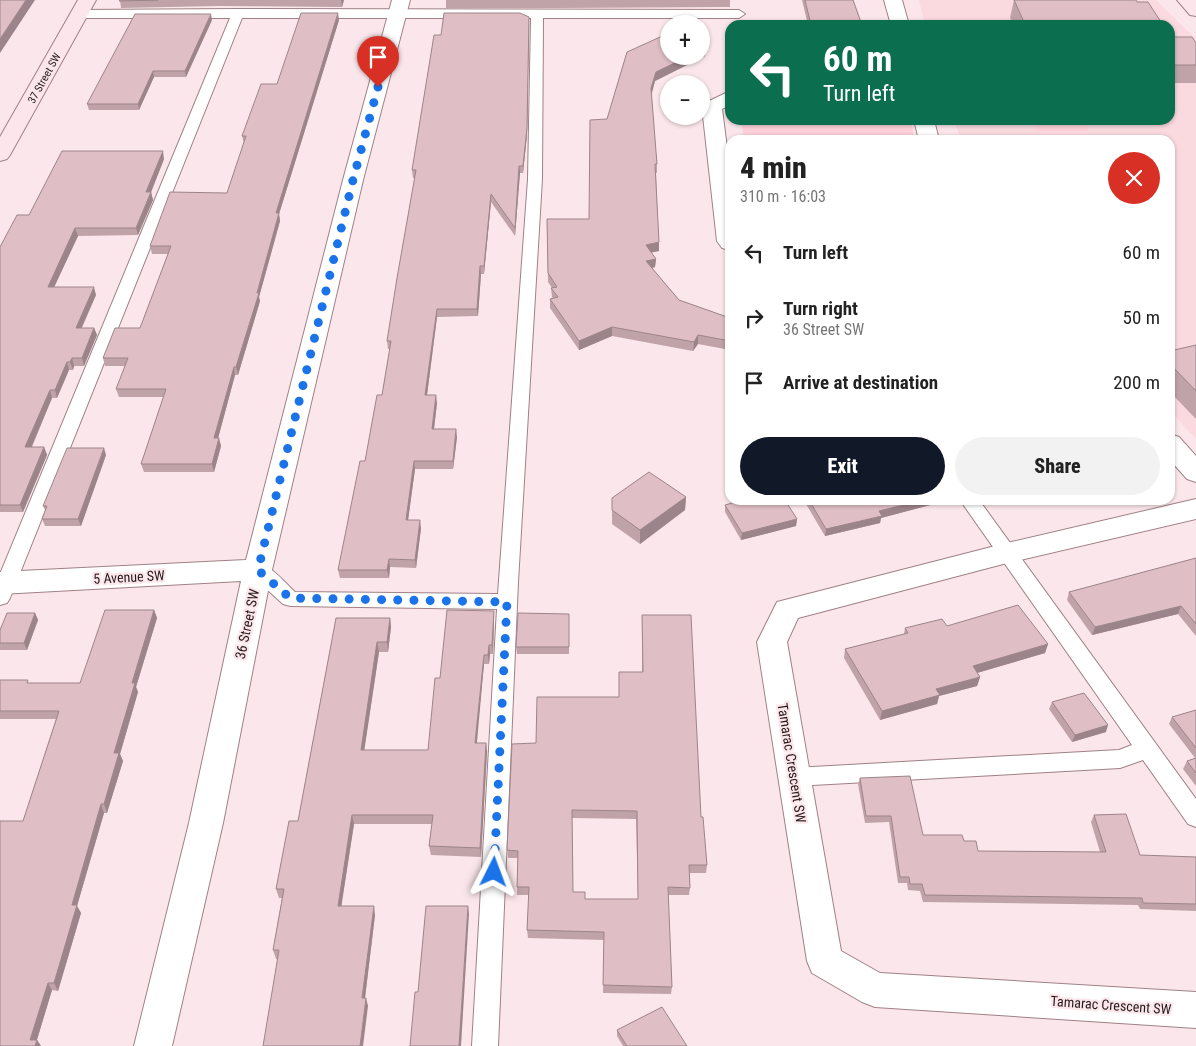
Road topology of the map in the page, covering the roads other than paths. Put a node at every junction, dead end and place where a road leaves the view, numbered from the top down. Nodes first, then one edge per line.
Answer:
1 (736, 0) edge
2 (893, 0) edge
3 (1186, 0) edge
4 (400, 6) edge
5 (83, 7) edge
6 (1196, 11) edge
7 (238, 13) junction
8 (537, 13) junction
9 (740, 19) edge
10 (899, 20) edge
11 (725, 100) edge
12 (0, 155) edge
13 (725, 216) edge
14 (1175, 449) edge
15 (1196, 473) edge
16 (973, 505) edge
17 (1196, 509) edge
18 (1007, 553) junction
19 (258, 570) junction
20 (2, 588) edge
21 (507, 602) junction
22 (1147, 749) junction
23 (794, 777) junction
24 (1196, 818) edge
25 (1196, 1010) edge
26 (154, 1046) edge
27 (485, 1046) edge

1 - 9 lane
2 - 10 street
3 - 6 street
4 - 7 lane
4 - 8 lane
4 - 19 street, 36 Street SW
5 - 7 lane
5 - 12 street, 37 Street SW
7 - 20 lane
8 - 9 lane
8 - 21 lane
11 - 13 street
14 - 15 street
16 - 18 lane
17 - 18 street, Tamarac Crescent SW
18 - 22 lane
18 - 23 street, Tamarac Crescent SW
19 - 20 street, 5 Avenue SW
19 - 21 lane
19 - 26 street, 36 Street SW
21 - 27 lane
22 - 23 lane
22 - 24 lane
23 - 25 street, Tamarac Crescent SW

